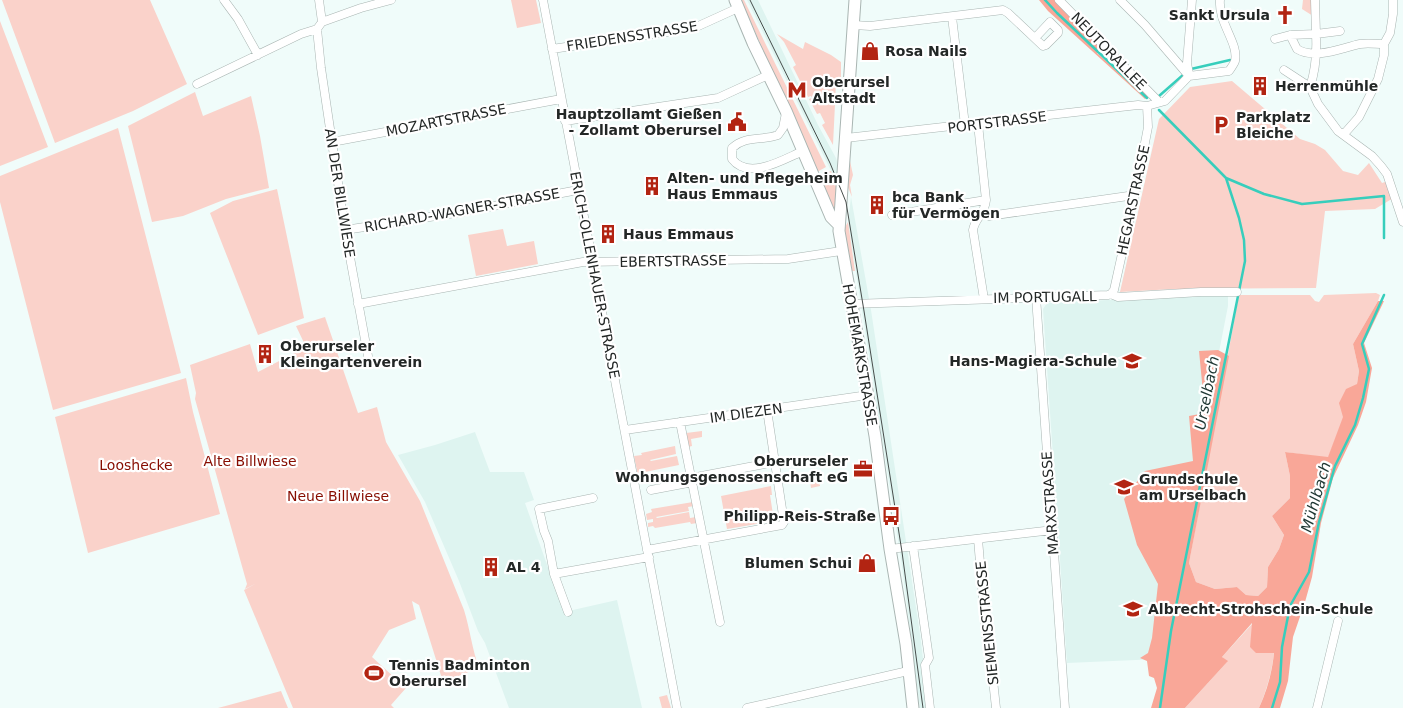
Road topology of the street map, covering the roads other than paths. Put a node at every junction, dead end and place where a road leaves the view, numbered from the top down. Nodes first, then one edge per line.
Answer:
1 (224, 0) edge
2 (319, 0) edge
3 (391, 0) edge
4 (543, 0) edge
5 (855, 0) edge
6 (1059, 0) edge
7 (1192, 0) edge
8 (1220, 0) edge
9 (1315, 0) edge
10 (1393, 0) edge
11 (1122, 1) edge
12 (737, 4) edge
13 (952, 17) junction
14 (854, 25) junction
15 (320, 26) junction
16 (1340, 31) dead end
17 (1316, 34) junction
18 (1290, 35) junction
19 (1035, 38) dead end
20 (1274, 39) dead end
21 (1384, 44) junction
22 (552, 49) junction
23 (1317, 53) junction
24 (258, 55) junction
25 (1284, 70) dead end
26 (768, 75) junction
27 (1189, 76) junction
28 (197, 84) dead end
29 (1310, 87) junction
30 (561, 98) junction
31 (1159, 102) junction
32 (1147, 106) junction
33 (786, 111) junction
34 (565, 121) junction
35 (978, 124) junction
36 (965, 125) junction
37 (1344, 134) junction
38 (846, 138) junction
39 (332, 142) junction
40 (803, 150) junction
41 (578, 190) junction
42 (1135, 195) junction
43 (986, 200) junction
44 (982, 214) junction
45 (892, 215) dead end
46 (1403, 222) edge
47 (839, 225) junction
48 (345, 230) junction
49 (842, 251) junction
50 (593, 262) junction
51 (1237, 292) dead end
52 (1111, 294) junction
53 (1036, 297) junction
54 (984, 298) junction
55 (358, 304) junction
56 (852, 304) junction
57 (368, 356) dead end
58 (868, 395) junction
59 (767, 410) junction
60 (680, 422) junction
61 (625, 430) junction
62 (775, 462) junction
63 (692, 480) junction
64 (651, 490) dead end
65 (593, 498) dead end
66 (1052, 530) junction
67 (978, 538) junction
68 (704, 540) junction
69 (913, 546) junction
70 (890, 550) junction
71 (648, 554) junction
72 (554, 574) junction
73 (568, 612) dead end
74 (1338, 621) dead end
75 (720, 622) dead end
76 (908, 671) junction
77 (756, 707) edge
78 (677, 708) edge
79 (747, 708) edge
80 (913, 708) edge
81 (930, 708) edge
82 (996, 708) edge
83 (1065, 708) edge
84 (1318, 708) edge

1 - 24 street
2 - 15 street, AN DER BILLWIESE
3 - 15 street
4 - 22 street, ERICH-OLLENHAUER-STRASSE
5 - 14 street, HOHEMARKSTRASSE
6 - 31 street, NEUTORALLEE
7 - 27 street
8 - 27 street
9 - 17 street
10 - 21 street
11 - 27 street
12 - 22 street, FRIEDENSSTRASSE
12 - 26 street
13 - 14 street
13 - 19 street
13 - 36 street
14 - 38 street, HOHEMARKSTRASSE
15 - 24 street
15 - 39 street, AN DER BILLWIESE
16 - 17 street
17 - 18 street
17 - 23 street
18 - 20 street
18 - 23 street
21 - 23 street
21 - 37 street
22 - 30 street, ERICH-OLLENHAUER-STRASSE
23 - 29 street
24 - 28 street
25 - 29 street
26 - 33 street
26 - 34 street
27 - 31 street, PORTSTRASSE
29 - 37 street
30 - 34 street, ERICH-OLLENHAUER-STRASSE
30 - 39 street, MOZARTSTRASSE
31 - 32 street, PORTSTRASSE
32 - 35 street, PORTSTRASSE
32 - 42 street, HEGARSTRASSE
33 - 40 street
33 - 40 street
34 - 41 street, ERICH-OLLENHAUER-STRASSE
35 - 36 street, PORTSTRASSE
35 - 43 street
36 - 38 street, PORTSTRASSE
37 - 46 street
38 - 47 street, HOHEMARKSTRASSE
39 - 48 street, AN DER BILLWIESE
40 - 47 street
41 - 48 street, RICHARD-WAGNER-STRASSE
41 - 50 street, ERICH-OLLENHAUER-STRASSE
42 - 44 street
42 - 52 street, HEGARSTRASSE
43 - 44 street
43 - 45 street
44 - 54 street
47 - 49 street, HOHEMARKSTRASSE
48 - 55 street, AN DER BILLWIESE
49 - 50 street, EBERTSTRASSE
49 - 56 street, HOHEMARKSTRASSE
50 - 55 street, EBERTSTRASSE
50 - 61 street, ERICH-OLLENHAUER-STRASSE
51 - 52 street, IM PORTUGALL
52 - 53 street, IM PORTUGALL
53 - 54 street, IM PORTUGALL
53 - 66 street, MARXSTRASSE
54 - 56 street, IM PORTUGALL
55 - 57 street, AN DER BILLWIESE
56 - 58 street, HOHEMARKSTRASSE
58 - 59 street, IM DIEZEN
58 - 70 street, HOHEMARKSTRASSE
59 - 60 street, IM DIEZEN
59 - 62 street
60 - 61 street, IM DIEZEN
60 - 63 street
61 - 71 street, ERICH-OLLENHAUER-STRASSE
62 - 63 street
62 - 68 street
63 - 64 street
63 - 68 street
65 - 72 street
66 - 67 street
66 - 83 street, MARXSTRASSE
67 - 69 street
67 - 82 street, SIEMENSSTRASSE
68 - 71 street
68 - 75 street
69 - 70 street
69 - 81 street
70 - 76 street, HOHEMARKSTRASSE
71 - 72 street
71 - 78 street, ERICH-OLLENHAUER-STRASSE
72 - 73 street
74 - 84 street
76 - 77 street
76 - 80 street, HOHEMARKSTRASSE
77 - 79 street

